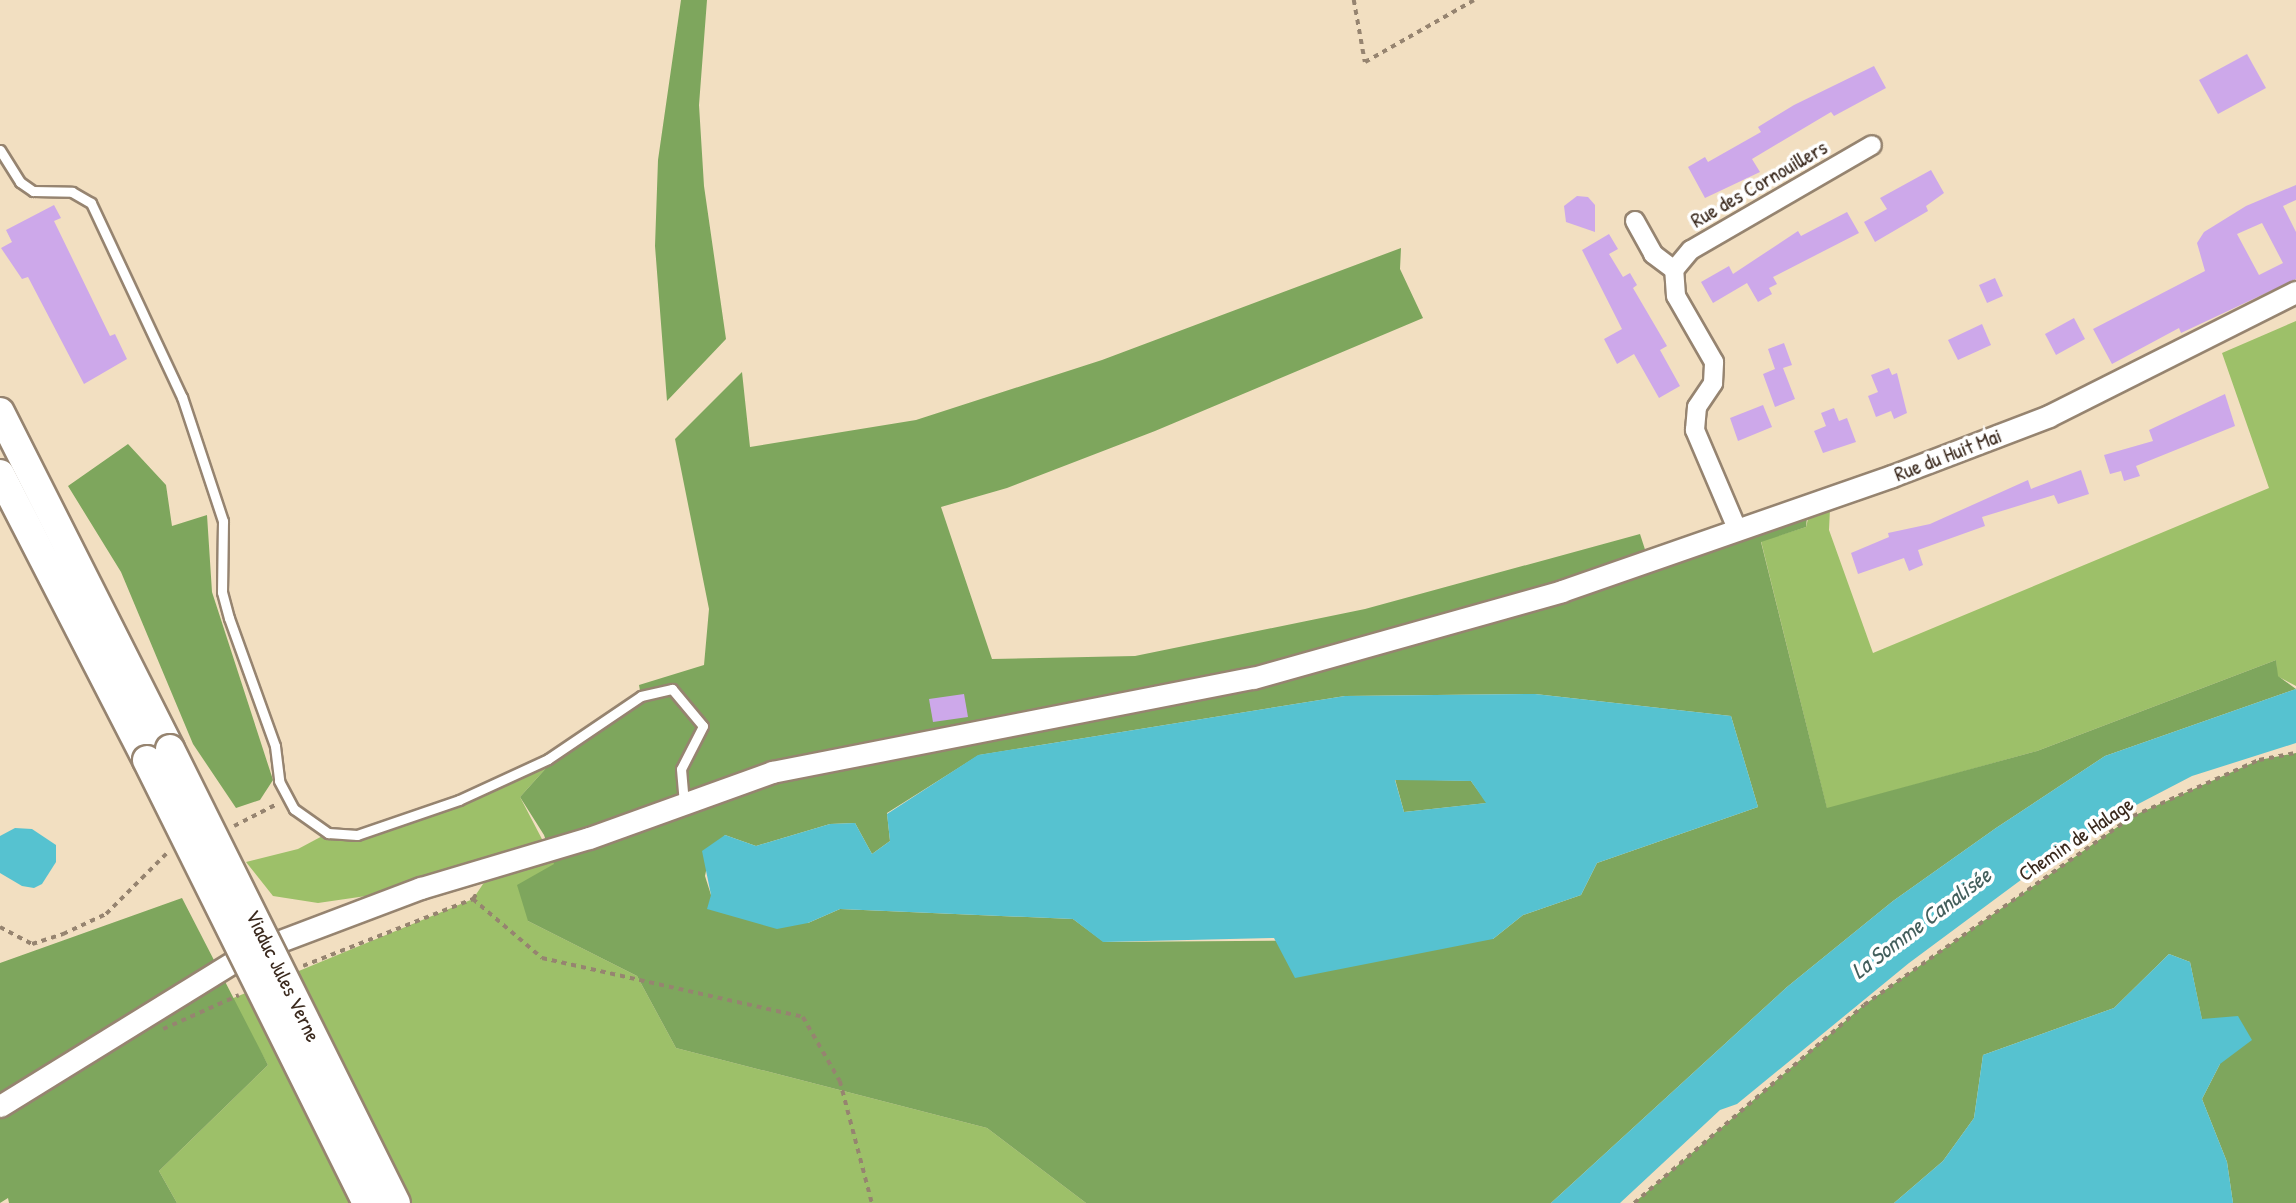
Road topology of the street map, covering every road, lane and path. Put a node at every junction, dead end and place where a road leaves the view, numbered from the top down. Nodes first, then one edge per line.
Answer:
1 (1354, 0) edge
2 (1474, 0) edge
3 (1872, 145) dead end
4 (0, 150) edge
5 (1635, 221) dead end
6 (1674, 270) junction
7 (2296, 292) edge
8 (0, 412) edge
9 (0, 474) edge
10 (1738, 531) junction
11 (2296, 753) edge
12 (159, 755) junction
13 (288, 798) junction
14 (684, 806) junction
15 (230, 828) dead end
16 (181, 846) dead end
17 (473, 899) dead end
18 (0, 927) edge
19 (0, 1106) edge
20 (367, 1203) edge
21 (396, 1203) edge
22 (873, 1203) edge
23 (1634, 1203) edge

1 - 2 path
3 - 6 street, Rue des Cornouillers
4 - 13 lane
5 - 6 street
6 - 10 street
7 - 10 street, Rue du Huit Mai
8 - 12 highway
9 - 12 highway
10 - 14 street, Rue du Huit Mai
11 - 23 path, Chemin de Halage
12 - 20 highway, Viaduc Jules Verne, bridge
12 - 21 highway, Viaduc Jules Verne, bridge
13 - 14 lane
13 - 15 path
14 - 19 street, Rue du Huit Mai
16 - 18 path
17 - 22 path

